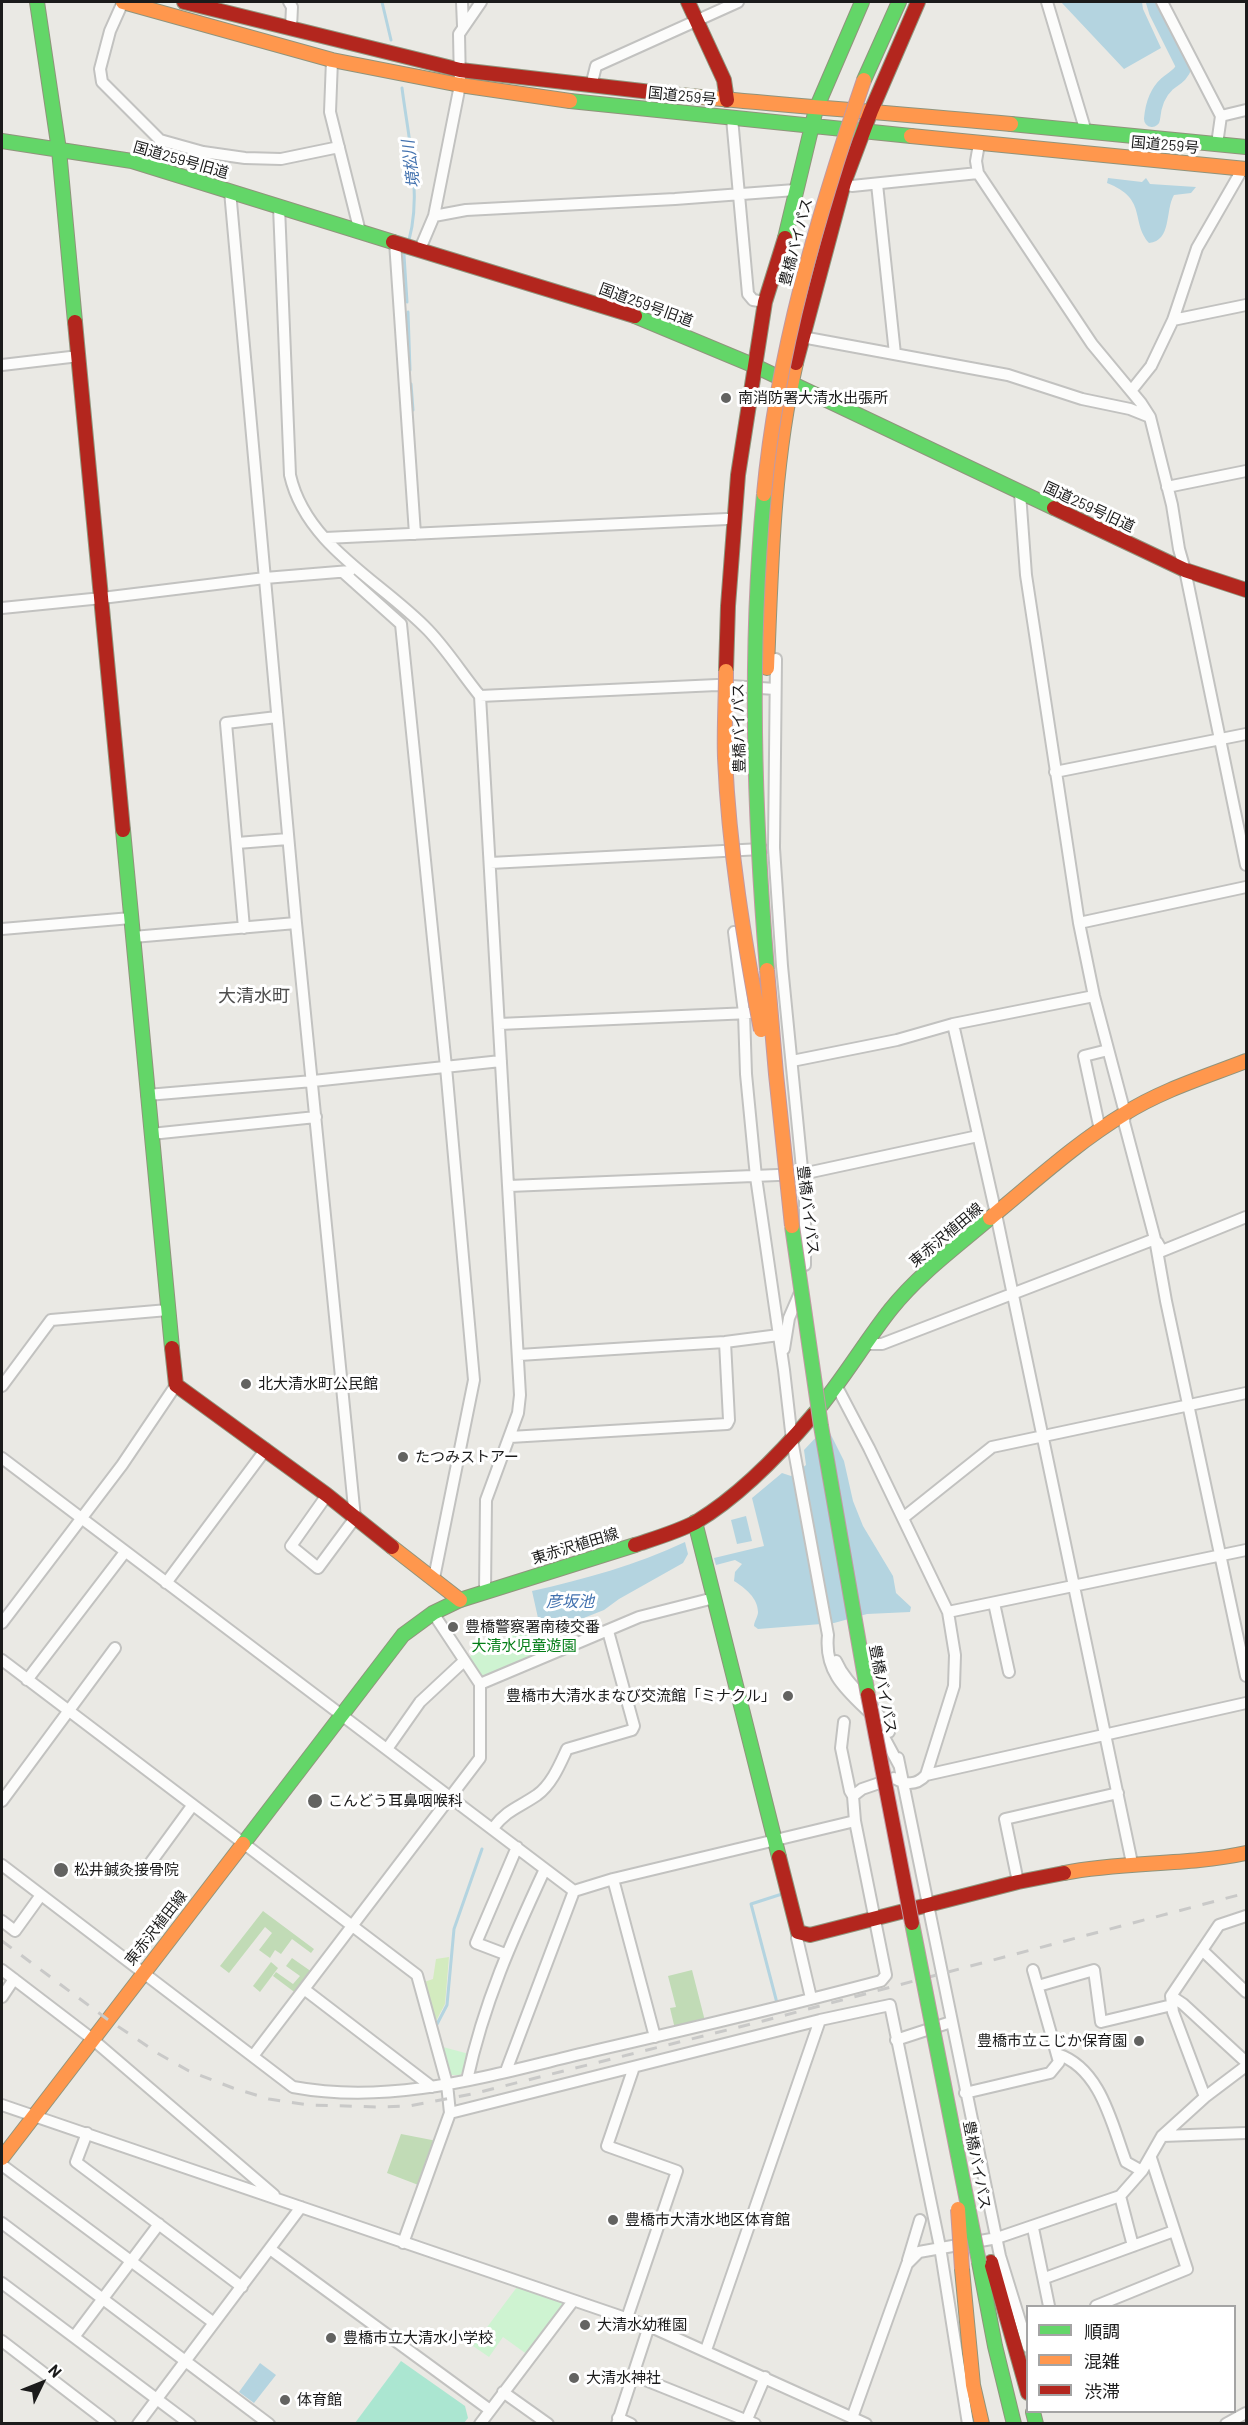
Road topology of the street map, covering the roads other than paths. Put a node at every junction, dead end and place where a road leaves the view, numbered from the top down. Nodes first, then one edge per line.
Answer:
1 (37, 2) edge
2 (123, 2) edge
3 (184, 2) edge
4 (289, 2) edge
5 (462, 2) edge
6 (481, 2) edge
7 (688, 2) edge
8 (738, 2) edge
9 (852, 2) edge
10 (862, 2) edge
11 (899, 2) edge
12 (918, 2) edge
13 (925, 2) edge
14 (1047, 2) edge
15 (1162, 2) edge
16 (911, 17) junction
17 (697, 20) junction
18 (463, 26) junction
19 (291, 28) junction
20 (848, 31) junction
21 (333, 60) junction
22 (460, 70) junction
23 (460, 85) junction
24 (591, 86) junction
25 (727, 100) junction
26 (816, 109) junction
27 (1246, 110) edge
28 (871, 111) junction
29 (1221, 116) junction
30 (732, 118) junction
31 (812, 124) junction
32 (866, 129) junction
33 (1086, 132) junction
34 (2, 141) edge
35 (979, 144) junction
36 (1217, 144) junction
37 (339, 147) junction
38 (1246, 147) edge
39 (59, 150) junction
40 (1245, 168) edge
41 (978, 173) junction
42 (844, 183) junction
43 (877, 183) junction
44 (795, 190) junction
45 (230, 191) junction
46 (740, 195) junction
47 (279, 207) junction
48 (434, 216) junction
49 (360, 232) junction
50 (395, 242) junction
51 (420, 249) junction
52 (765, 302) junction
53 (1246, 305) edge
54 (1173, 320) junction
55 (802, 337) junction
56 (894, 354) junction
57 (80, 356) junction
58 (2, 365) edge
59 (755, 366) junction
60 (791, 385) junction
61 (1131, 391) junction
62 (1150, 417) junction
63 (1246, 471) edge
64 (1167, 487) junction
65 (1020, 493) junction
66 (731, 514) junction
67 (774, 519) junction
68 (415, 534) junction
69 (325, 538) junction
70 (354, 566) junction
71 (1185, 570) junction
72 (344, 573) junction
73 (265, 578) junction
74 (1246, 590) edge
75 (102, 598) junction
76 (2, 608) edge
77 (717, 685) junction
78 (775, 689) junction
79 (480, 696) junction
80 (277, 717) junction
81 (1246, 734) edge
82 (1220, 740) junction
83 (1055, 772) junction
84 (288, 839) junction
85 (237, 843) junction
86 (774, 848) junction
87 (724, 852) junction
88 (489, 863) junction
89 (1246, 865) edge
90 (760, 872) junction
91 (1246, 887) edge
92 (131, 918) junction
93 (296, 923) junction
94 (1079, 923) junction
95 (244, 928) junction
96 (2, 929) edge
97 (133, 937) junction
98 (1094, 996) junction
99 (744, 1012) junction
100 (787, 1012) junction
101 (499, 1024) junction
102 (952, 1024) junction
103 (1108, 1050) junction
104 (1246, 1060) edge
105 (501, 1061) junction
106 (792, 1061) junction
107 (446, 1067) junction
108 (313, 1081) junction
109 (147, 1095) junction
110 (1125, 1113) junction
111 (316, 1117) junction
112 (1100, 1130) junction
113 (151, 1134) junction
114 (782, 1136) junction
115 (978, 1136) junction
116 (802, 1173) junction
117 (756, 1177) junction
118 (508, 1186) junction
119 (996, 1214) junction
120 (1246, 1216) edge
121 (1155, 1239) junction
122 (1012, 1293) junction
123 (168, 1310) junction
124 (779, 1335) junction
125 (725, 1342) junction
126 (867, 1344) junction
127 (519, 1354) junction
128 (784, 1370) junction
129 (176, 1384) junction
130 (2, 1386) edge
131 (837, 1387) junction
132 (1246, 1393) edge
133 (1189, 1406) junction
134 (1043, 1436) junction
135 (510, 1437) junction
136 (792, 1440) junction
137 (266, 1449) junction
138 (2, 1458) edge
139 (327, 1495) junction
140 (81, 1518) junction
141 (355, 1518) junction
142 (903, 1518) junction
143 (695, 1522) junction
144 (1246, 1550) edge
145 (125, 1552) junction
146 (1221, 1556) junction
147 (434, 1578) junction
148 (166, 1582) junction
149 (1074, 1586) junction
150 (485, 1591) junction
151 (714, 1598) junction
152 (460, 1600) junction
153 (994, 1603) junction
154 (948, 1612) junction
155 (433, 1613) junction
156 (2, 1623) edge
157 (608, 1631) junction
158 (115, 1648) dead end
159 (2, 1660) edge
160 (464, 1661) junction
161 (1010, 1672) dead end
162 (1246, 1676) edge
163 (27, 1680) junction
164 (480, 1684) junction
165 (1246, 1703) edge
166 (68, 1711) junction
167 (340, 1714) junction
168 (844, 1722) dead end
169 (1106, 1734) junction
170 (387, 1749) junction
171 (926, 1775) junction
172 (904, 1784) junction
173 (1118, 1793) junction
174 (853, 1796) junction
175 (450, 1797) junction
176 (2, 1802) edge
177 (192, 1806) junction
178 (855, 1821) junction
179 (493, 1828) junction
180 (776, 1840) junction
181 (243, 1844) junction
182 (517, 1847) junction
183 (1246, 1853) edge
184 (1132, 1863) junction
185 (2, 1865) edge
186 (146, 1869) dead end
187 (545, 1869) junction
188 (613, 1879) junction
189 (1018, 1882) junction
190 (574, 1891) junction
191 (41, 1895) junction
192 (928, 1906) junction
193 (875, 1919) junction
194 (1244, 1920) edge
195 (2, 1921) edge
196 (352, 1926) junction
197 (798, 1932) junction
198 (1202, 1950) junction
199 (505, 1954) junction
200 (2, 1970) edge
201 (1033, 1970) dead end
202 (143, 1973) junction
203 (14, 1979) junction
204 (1038, 1986) junction
205 (304, 1989) junction
206 (1246, 1992) edge
207 (2, 1997) edge
208 (811, 1998) junction
209 (1172, 2001) junction
210 (820, 2020) junction
211 (951, 2022) junction
212 (655, 2037) junction
213 (91, 2038) junction
214 (896, 2040) junction
215 (1057, 2054) junction
216 (253, 2056) junction
217 (1246, 2064) edge
218 (634, 2067) junction
219 (506, 2072) junction
220 (467, 2080) junction
221 (447, 2084) junction
222 (432, 2087) junction
223 (966, 2093) junction
224 (946, 2097) junction
225 (1205, 2097) junction
226 (2, 2105) edge
227 (450, 2113) junction
228 (34, 2115) junction
229 (87, 2133) junction
230 (1246, 2133) edge
231 (1162, 2136) junction
232 (2, 2158) edge
233 (1151, 2158) junction
234 (2, 2165) edge
235 (960, 2168) junction
236 (1142, 2171) junction
237 (1120, 2196) junction
238 (279, 2199) junction
239 (301, 2207) junction
240 (920, 2220) dead end
241 (2, 2223) edge
242 (159, 2224) junction
243 (1033, 2228) junction
244 (1174, 2231) junction
245 (997, 2238) junction
246 (403, 2243) junction
247 (1133, 2246) junction
248 (940, 2247) junction
249 (270, 2249) junction
250 (985, 2262) junction
251 (131, 2263) junction
252 (907, 2264) junction
253 (1045, 2278) junction
254 (2, 2283) edge
255 (242, 2286) junction
256 (102, 2300) junction
257 (573, 2301) junction
258 (1049, 2305) edge
259 (1101, 2305) edge
260 (627, 2318) junction
261 (214, 2323) junction
262 (649, 2326) junction
263 (74, 2337) junction
264 (1026, 2340) edge
265 (2, 2341) edge
266 (706, 2350) junction
267 (185, 2361) junction
268 (633, 2375) junction
269 (765, 2377) junction
270 (1026, 2387) edge
271 (503, 2392) junction
272 (156, 2398) junction
273 (490, 2410) junction
274 (1246, 2413) edge
275 (852, 2418) junction
276 (617, 2421) edge
277 (749, 2422) edge
278 (110, 2424) edge
279 (138, 2424) edge
280 (190, 2424) edge
281 (269, 2424) edge
282 (480, 2424) edge
283 (548, 2424) edge
284 (631, 2424) edge
285 (866, 2424) edge
286 (969, 2424) edge
287 (982, 2424) edge
288 (1014, 2424) edge
289 (1226, 2424) edge

1 - 39 main road
2 - 21 main road, 国道259号
2 - 37 street
3 - 19 main road, 国道259号
4 - 19 street
5 - 18 street
6 - 18 street
7 - 17 main road
8 - 17 street
9 - 20 street
10 - 20 main road
11 - 90 main road, 豊橋バイパス, bridge
12 - 16 main road
13 - 16 street
14 - 33 street
15 - 29 street
16 - 28 main road
17 - 24 street
17 - 25 main road
18 - 22 street
19 - 22 main road, 国道259号
20 - 26 main road
21 - 23 main road, 国道259号
21 - 37 street
22 - 23 street
22 - 24 main road, 国道259号
23 - 30 main road, 国道259号
23 - 48 street
24 - 25 main road, 国道259号
25 - 26 main road, 国道259号
26 - 28 main road, 国道259号
26 - 31 main road
27 - 29 street
28 - 32 main road
28 - 33 main road, 国道259号
29 - 36 street
30 - 31 main road, 国道259号
30 - 46 street
31 - 32 main road, 国道259号
31 - 44 main road
32 - 35 main road, 国道259号
32 - 42 main road
33 - 36 main road, 国道259号
34 - 39 main road, 国道259号旧道
35 - 40 main road, 国道259号
35 - 41 street
36 - 38 main road, 国道259号
37 - 49 street
39 - 45 main road, 国道259号旧道
39 - 57 main road
40 - 54 street
41 - 43 street
41 - 61 street
42 - 43 street
42 - 55 main road
43 - 56 street
44 - 46 street
44 - 52 main road
45 - 47 main road, 国道259号旧道
45 - 73 street
46 - 48 street
46 - 52 street
47 - 49 main road, 国道259号旧道
47 - 69 street
48 - 51 street
49 - 50 main road, 国道259号旧道
50 - 51 main road, 国道259号旧道
50 - 68 street
51 - 59 main road, 国道259号旧道
52 - 59 main road
53 - 54 street
54 - 61 street
55 - 56 street
55 - 60 main road
56 - 62 street
57 - 58 street
57 - 75 main road
59 - 60 main road, 国道259号旧道
59 - 66 main road
60 - 65 main road, 国道259号旧道
60 - 67 main road
61 - 62 street
62 - 64 street
63 - 64 street
64 - 71 street
65 - 71 main road, 国道259号旧道
65 - 83 street
66 - 68 street
66 - 77 street
66 - 114 main road, bridge
67 - 78 street
67 - 90 main road, bridge
68 - 69 street
69 - 70 street
70 - 72 street
70 - 79 street
71 - 74 main road, 国道259号旧道
71 - 82 street
72 - 73 street
72 - 107 street
73 - 75 street
73 - 80 street
75 - 76 street
75 - 92 main road
77 - 78 street
77 - 79 street
77 - 87 street
78 - 86 street
79 - 88 street
80 - 84 street
80 - 85 street
81 - 82 street
82 - 83 street
82 - 89 street
83 - 94 street
84 - 85 street
84 - 93 street
85 - 95 street
86 - 87 street
86 - 100 street
87 - 88 street
87 - 99 street
88 - 101 street
90 - 114 main road, 豊橋バイパス, bridge
91 - 94 street
92 - 96 street
92 - 97 main road
93 - 95 street
93 - 108 street
94 - 98 street
95 - 97 street
97 - 109 main road
98 - 102 street
98 - 103 street
99 - 100 street
99 - 101 street
99 - 117 street
100 - 106 street
101 - 105 street
102 - 106 street
102 - 115 street
103 - 110 street
103 - 112 street
104 - 110 main road, 東赤沢植田線
105 - 107 street
105 - 118 street
106 - 116 street
107 - 108 street
107 - 147 street
108 - 109 street
108 - 111 street
109 - 113 main road
110 - 112 main road, 東赤沢植田線
110 - 121 street
111 - 113 street
111 - 141 street
112 - 119 main road, 東赤沢植田線
113 - 123 main road
114 - 224 main road, 豊橋バイパス, bridge
115 - 116 street
115 - 119 street
116 - 117 street
116 - 128 street
117 - 118 street
117 - 124 street
118 - 127 street
119 - 122 street
119 - 126 main road, 東赤沢植田線
120 - 121 street
121 - 122 street
121 - 133 street
122 - 126 street
122 - 134 street
123 - 129 main road
123 - 130 street
124 - 125 street
124 - 128 street
125 - 127 street
125 - 135 street
126 - 131 main road, 東赤沢植田線
127 - 135 street
128 - 136 street
129 - 137 main road
129 - 140 street
131 - 136 main road, 東赤沢植田線
131 - 142 street
132 - 133 street
133 - 134 street
133 - 146 street
134 - 142 street
134 - 149 street
135 - 150 street
136 - 143 main road, 東赤沢植田線
136 - 172 street
137 - 139 main road
137 - 148 street
138 - 140 street
139 - 141 main road
139 - 141 street
140 - 145 street
140 - 156 street
141 - 147 main road
142 - 154 street
143 - 150 main road, 東赤沢植田線
143 - 151 main road
144 - 146 street
145 - 148 street
145 - 163 street
146 - 149 street
146 - 162 street
147 - 152 main road
148 - 167 street
149 - 153 street
149 - 169 street
150 - 152 main road, 東赤沢植田線
151 - 157 street
151 - 180 main road
152 - 155 main road, 東赤沢植田線
153 - 154 street
153 - 161 street
154 - 171 street
155 - 160 street
155 - 167 main road, 東赤沢植田線
157 - 164 street
157 - 179 street
158 - 166 street
159 - 163 street
160 - 164 street
160 - 170 street
163 - 166 street
164 - 175 street
165 - 169 street
166 - 176 street
166 - 177 street
167 - 170 street
167 - 181 main road, 東赤沢植田線
168 - 174 street
169 - 171 street
169 - 173 street
170 - 175 street
171 - 172 street
172 - 174 street
172 - 192 street
173 - 184 street
173 - 189 street
174 - 178 street
175 - 179 street
175 - 196 street
177 - 181 street
177 - 186 street
178 - 180 street
178 - 193 street
179 - 182 street
180 - 188 street
180 - 197 main road
181 - 196 street
181 - 202 main road, 東赤沢植田線
182 - 187 street
182 - 199 street
183 - 184 main road
184 - 189 main road
185 - 191 street
187 - 190 street
187 - 199 street
188 - 190 street
188 - 212 street
189 - 192 main road
190 - 219 street
191 - 195 street
191 - 202 street
192 - 193 main road
192 - 211 street
193 - 197 main road
193 - 208 street
194 - 198 street
196 - 205 street
196 - 221 street
197 - 208 street
198 - 206 street
198 - 209 street
199 - 220 street
200 - 203 street
201 - 204 street
202 - 213 main road, 東赤沢植田線
202 - 216 street
203 - 207 street
203 - 213 street
204 - 209 street
204 - 215 street
205 - 216 street
205 - 222 street
208 - 212 street
209 - 217 street
209 - 225 street
210 - 214 street
210 - 218 street
210 - 266 street
211 - 214 street
211 - 223 street
212 - 219 street
213 - 228 main road, 東赤沢植田線
213 - 238 street
214 - 248 street
215 - 223 street
215 - 236 street
216 - 222 street
217 - 225 street
218 - 227 street
218 - 260 street
219 - 220 street
220 - 221 street
221 - 222 street
221 - 227 street
223 - 245 street
224 - 235 main road, 豊橋バイパス, bridge
224 - 250 main road, bridge
225 - 231 street
226 - 228 street
227 - 246 street
228 - 229 street
228 - 232 main road, 東赤沢植田線
229 - 238 street
229 - 242 street
230 - 231 street
231 - 233 street
233 - 236 street
233 - 244 street
234 - 251 street
235 - 250 main road, 豊橋バイパス, bridge
235 - 287 main road, bridge
236 - 237 street
237 - 243 street
237 - 247 street
238 - 239 street
239 - 246 street
239 - 249 street
240 - 252 street
241 - 256 street
242 - 251 street
242 - 255 street
243 - 245 street
243 - 253 street
244 - 247 street
244 - 259 street
245 - 248 street
245 - 264 street
246 - 257 street
247 - 253 street
248 - 252 street
248 - 286 street
249 - 255 street
249 - 273 street
250 - 270 main road
250 - 288 main road, 豊橋バイパス
251 - 256 street
251 - 261 street
252 - 275 street
253 - 258 street
254 - 263 street
255 - 261 street
256 - 263 street
256 - 267 street
257 - 260 street
257 - 271 street
260 - 262 street
261 - 267 street
262 - 266 street
262 - 268 street
263 - 272 street
265 - 278 street
266 - 269 street
267 - 272 street
267 - 281 street
268 - 276 street
268 - 277 street
269 - 275 street
269 - 277 street
271 - 273 street
271 - 283 street
272 - 279 street
272 - 280 street
273 - 282 street
274 - 289 street
275 - 285 street
276 - 284 street

